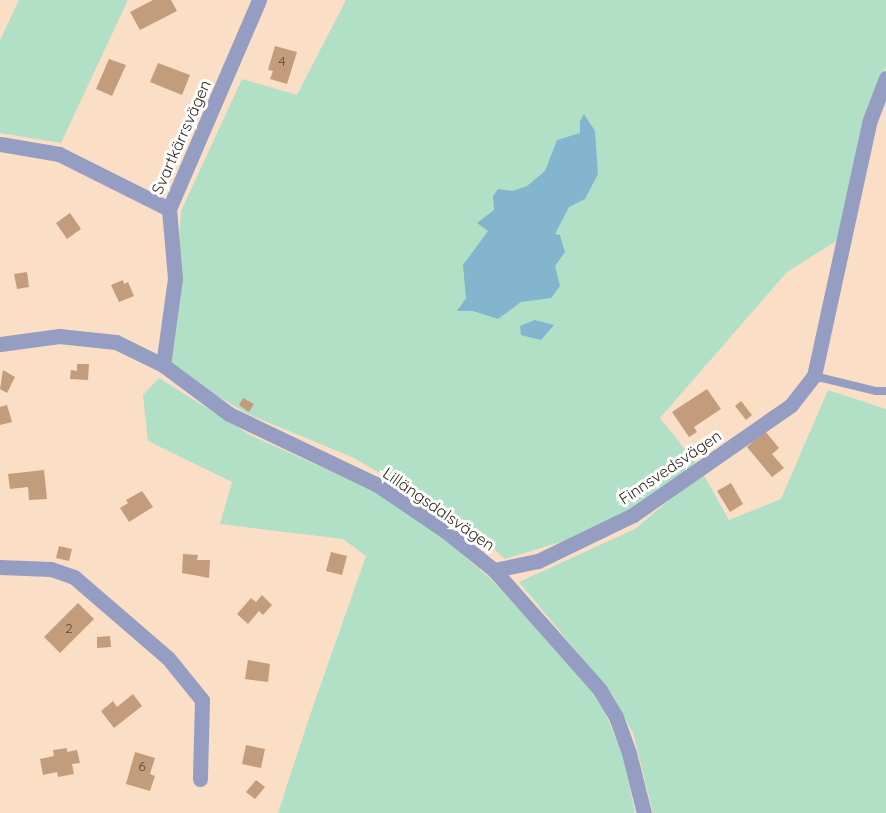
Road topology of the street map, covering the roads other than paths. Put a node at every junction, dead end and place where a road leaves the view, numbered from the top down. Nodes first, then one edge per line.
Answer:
1 (259, 0) edge
2 (886, 78) edge
3 (0, 144) edge
4 (169, 209) junction
5 (0, 344) edge
6 (163, 365) junction
7 (814, 376) junction
8 (886, 391) edge
9 (0, 567) edge
10 (494, 570) junction
11 (200, 779) dead end
12 (644, 813) edge

1 - 4 street, Svartkärrsvägen
2 - 7 street, Finnsvedsvägen
3 - 4 street
4 - 6 street, Svartkärrsvägen
5 - 6 street, Lillängsdalsvägen
6 - 10 street, Lillängsdalsvägen
7 - 8 lane
7 - 10 street, Finnsvedsvägen
9 - 11 street
10 - 12 street, Lillängsdalsvägen

